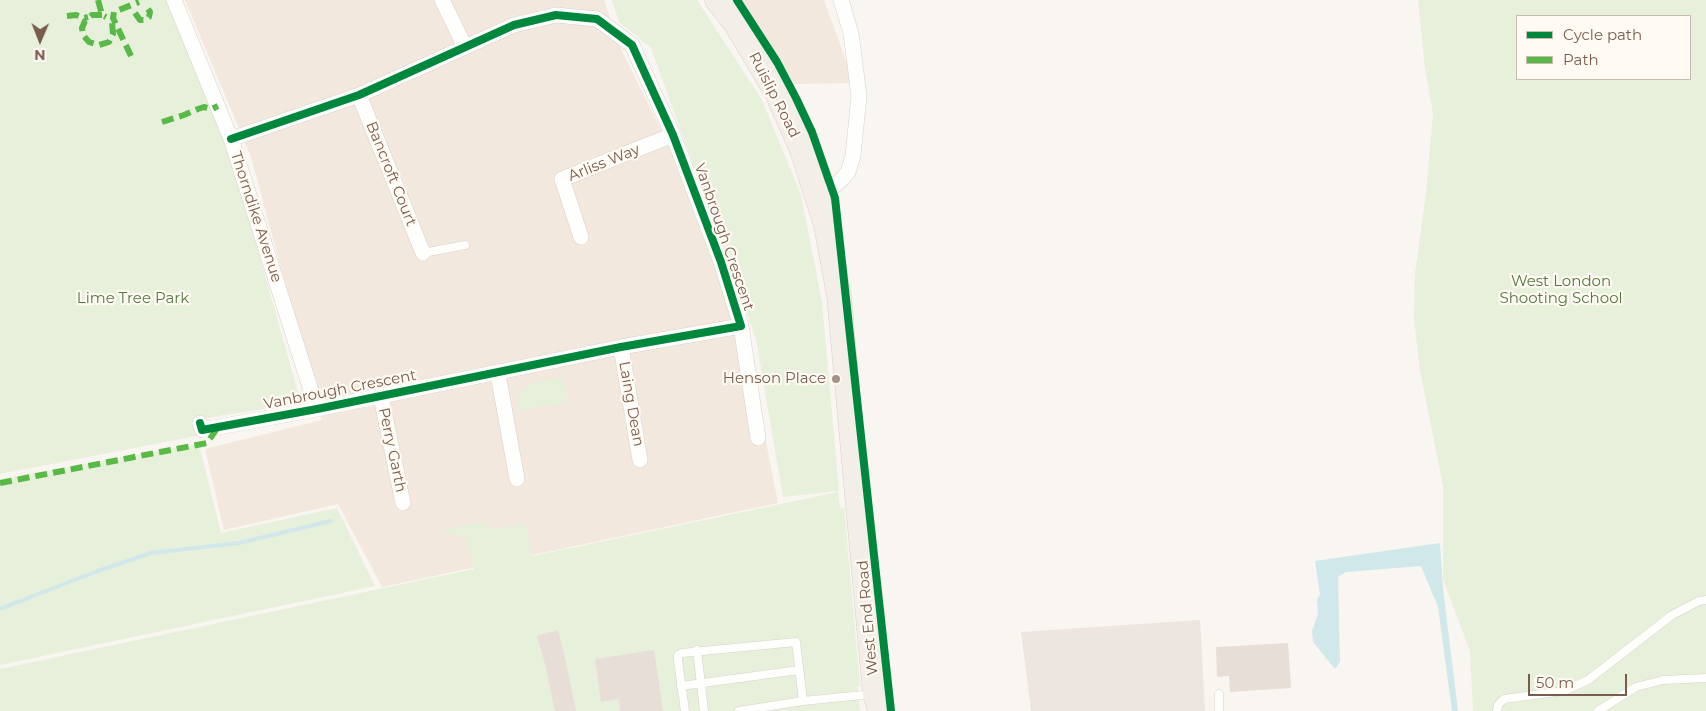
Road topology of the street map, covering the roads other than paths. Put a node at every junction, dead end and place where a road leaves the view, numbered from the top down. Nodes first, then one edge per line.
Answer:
1 (174, 0) edge
2 (442, 0) edge
3 (717, 0) edge
4 (841, 0) edge
5 (465, 47) junction
6 (359, 95) junction
7 (673, 135) junction
8 (231, 139) junction
9 (818, 197) junction
10 (581, 237) dead end
11 (465, 245) dead end
12 (423, 253) joint
13 (741, 326) junction
14 (621, 347) junction
15 (498, 374) junction
16 (381, 397) junction
17 (317, 410) junction
18 (200, 423) dead end
19 (758, 438) dead end
20 (640, 460) dead end
21 (516, 479) dead end
22 (403, 503) dead end
23 (1706, 600) edge
24 (697, 650) junction
25 (799, 670) junction
26 (1706, 678) edge
27 (702, 683) junction
28 (681, 686) junction
29 (1219, 694) dead end
30 (803, 701) junction
31 (877, 703) edge
32 (685, 711) edge
33 (704, 711) edge
34 (739, 711) edge
35 (1218, 711) edge
36 (1497, 711) edge
37 (1598, 711) edge

1 - 8 street, Thorndike Avenue
2 - 5 street
3 - 9 main road, Ruislip Road
4 - 9 street
5 - 6 street, Vanbrough Crescent
5 - 7 street, Vanbrough Crescent
6 - 8 street, Vanbrough Crescent
6 - 12 street, Bancroft Court
7 - 10 street, Arliss Way
7 - 13 street, Vanbrough Crescent
8 - 17 street, Thorndike Avenue
9 - 31 main road, West End Road
11 - 12 lane
13 - 14 street, Vanbrough Crescent
13 - 19 street
14 - 15 street, Vanbrough Crescent
14 - 20 street, Laing Dean
15 - 16 street, Vanbrough Crescent
15 - 21 street
16 - 17 street, Vanbrough Crescent
16 - 22 street, Perry Garth
17 - 18 street, Vanbrough Crescent
23 - 36 lane
24 - 25 lane
24 - 27 lane
24 - 28 lane
25 - 27 lane
25 - 30 lane
26 - 37 lane
27 - 28 lane
27 - 33 lane
28 - 32 lane
29 - 35 lane
30 - 31 lane
30 - 34 lane

